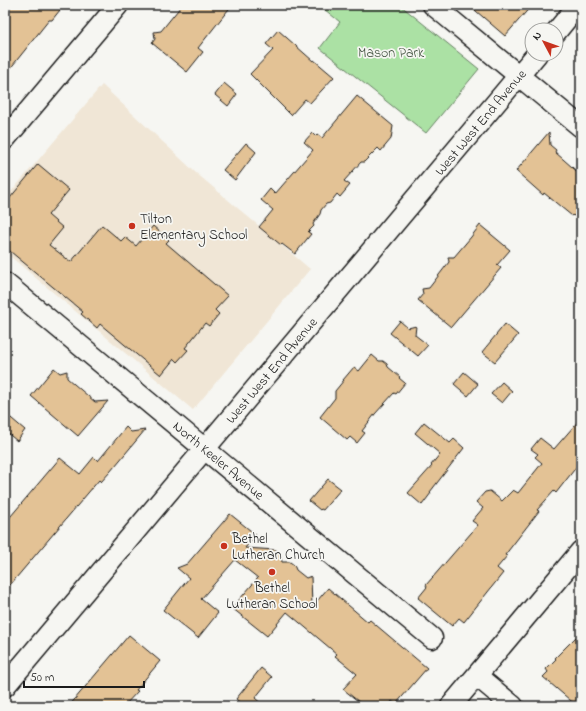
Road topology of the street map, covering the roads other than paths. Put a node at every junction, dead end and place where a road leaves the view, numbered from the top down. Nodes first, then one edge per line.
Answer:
1 (118, 5) edge
2 (433, 5) edge
3 (578, 5) edge
4 (564, 22) edge
5 (530, 62) edge
6 (519, 76) junction
7 (581, 127) edge
8 (5, 139) edge
9 (5, 283) edge
10 (205, 449) junction
11 (581, 551) edge
12 (432, 638) dead end
13 (477, 676) junction
14 (5, 686) edge
15 (451, 706) edge
16 (513, 706) edge

1 - 8 street
2 - 6 street
3 - 4 street
5 - 6 street, West West End Avenue
6 - 7 street
6 - 10 street, West West End Avenue
9 - 10 street, North Keeler Avenue
10 - 12 street, North Keeler Avenue
10 - 14 street, West West End Avenue
11 - 13 street
13 - 15 street
13 - 16 street

